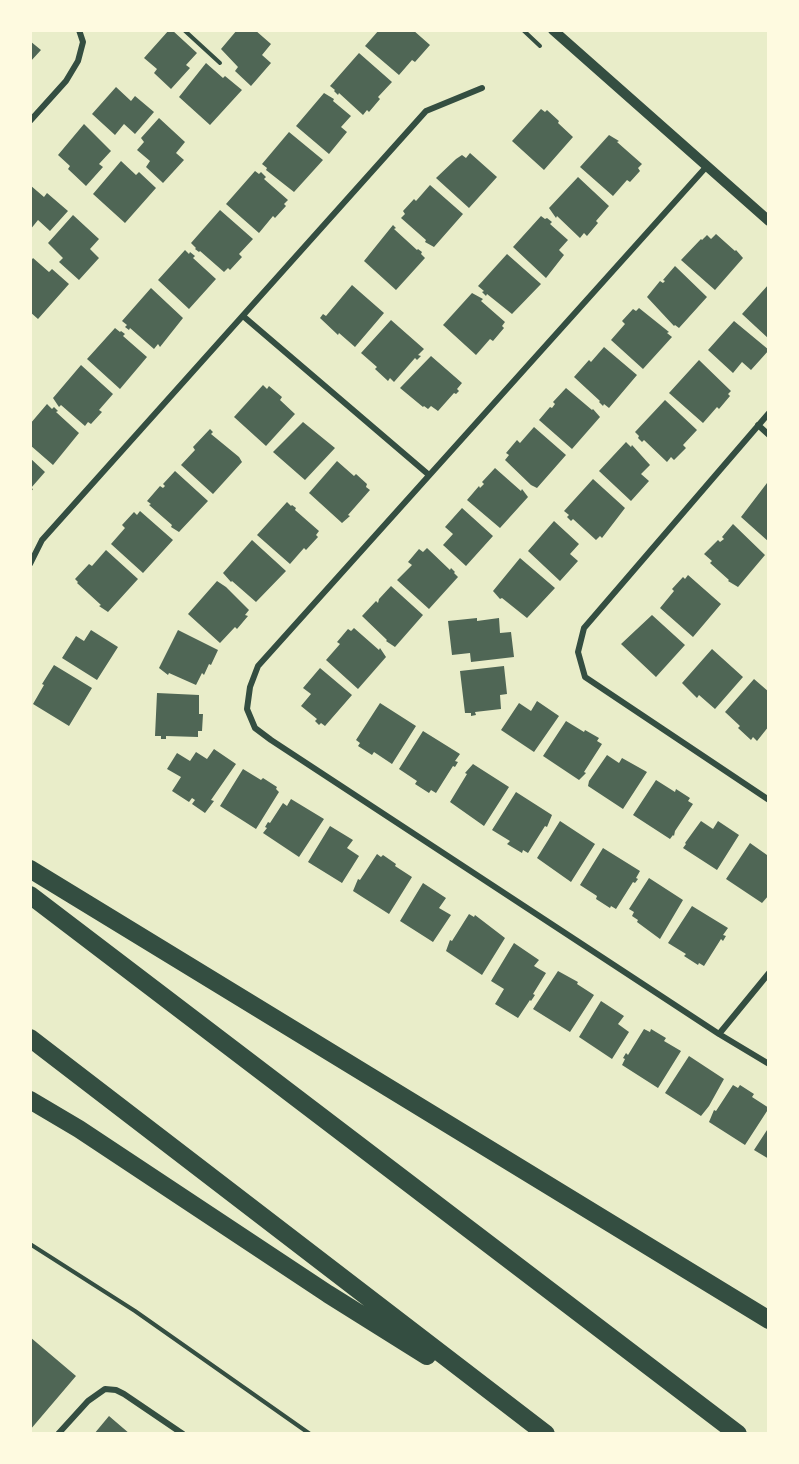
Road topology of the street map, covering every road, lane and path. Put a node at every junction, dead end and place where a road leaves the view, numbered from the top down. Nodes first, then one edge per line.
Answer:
1 (79, 30) edge
2 (184, 30) edge
3 (523, 30) edge
4 (553, 30) edge
5 (545, 50) dead end
6 (220, 63) dead end
7 (482, 88) dead end
8 (30, 121) edge
9 (707, 166) junction
10 (769, 221) edge
11 (243, 316) junction
12 (769, 413) edge
13 (758, 426) junction
14 (769, 435) edge
15 (429, 475) junction
16 (30, 564) edge
17 (769, 800) edge
18 (30, 869) edge
19 (30, 895) edge
20 (769, 973) edge
21 (719, 1034) junction
22 (30, 1038) edge
23 (769, 1064) edge
24 (30, 1100) edge
25 (30, 1244) edge
26 (769, 1320) edge
27 (522, 1416) junction
28 (58, 1434) edge
29 (183, 1434) edge
30 (310, 1434) edge
31 (546, 1434) edge
32 (738, 1434) edge

1 - 8 street
2 - 6 path
3 - 5 path
4 - 9 street
7 - 11 street
9 - 10 street
9 - 15 street
11 - 15 street
11 - 16 street
12 - 13 street
13 - 14 street
13 - 17 street
15 - 21 street
18 - 26 highway
19 - 32 highway
20 - 21 street
21 - 23 street
22 - 27 highway
24 - 27 highway
25 - 30 path
27 - 31 highway
28 - 29 street

